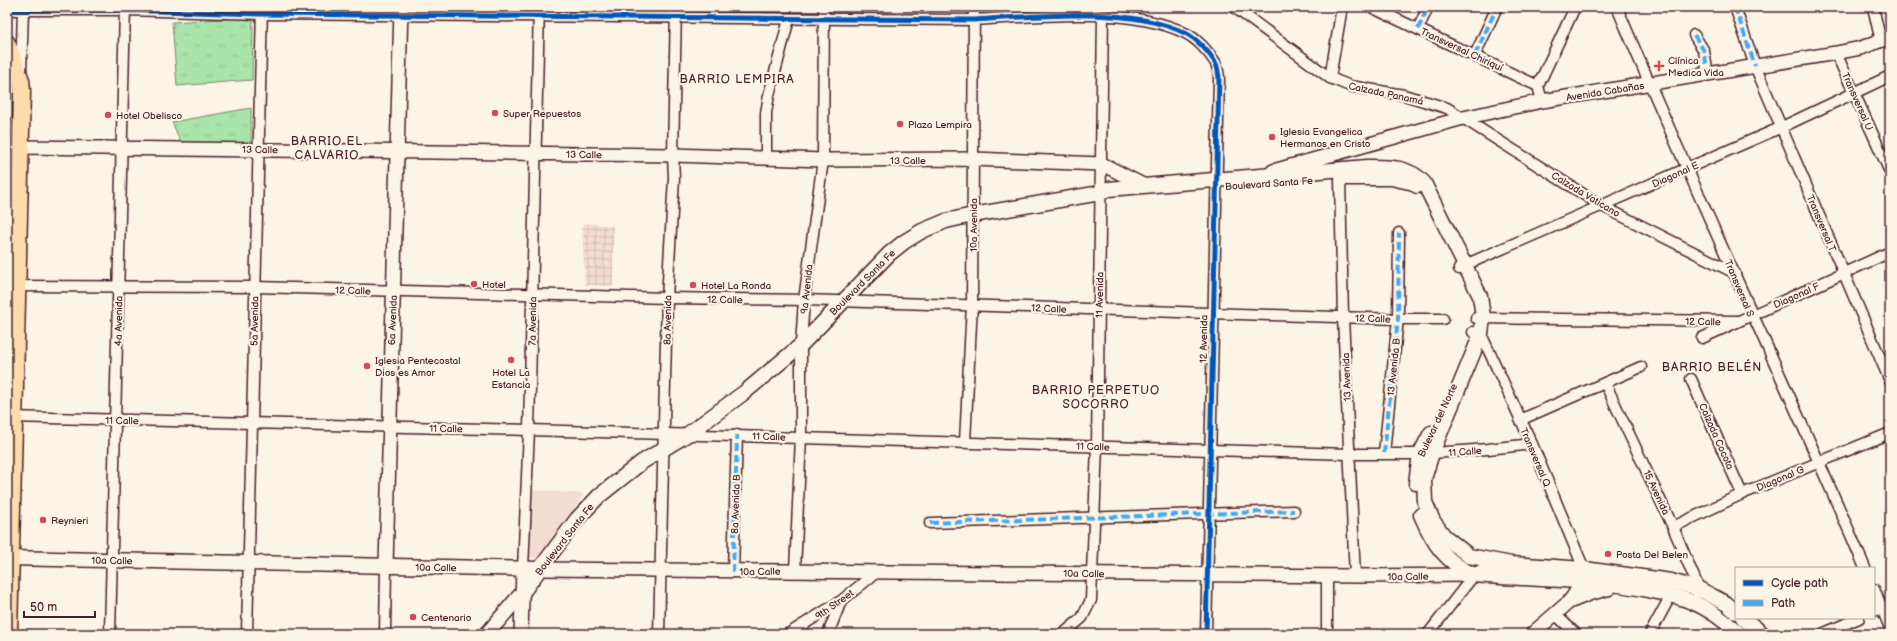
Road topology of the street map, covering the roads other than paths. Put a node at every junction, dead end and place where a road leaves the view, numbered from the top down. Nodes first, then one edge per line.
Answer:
1 (676, 7) edge
2 (824, 7) edge
3 (974, 7) edge
4 (1234, 7) edge
5 (1342, 7) edge
6 (1371, 7) edge
7 (1428, 7) edge
8 (1497, 7) edge
9 (1575, 7) edge
10 (1616, 7) edge
11 (1735, 7) edge
12 (1873, 7) edge
13 (125, 9) edge
14 (7, 10) edge
15 (23, 10) junction
16 (262, 11) edge
17 (401, 11) edge
18 (539, 11) edge
19 (1038, 12) edge
20 (1103, 16) junction
21 (676, 18) junction
22 (789, 19) junction
23 (824, 19) junction
24 (974, 20) junction
25 (1418, 29) junction
26 (1694, 35) dead end
27 (1885, 40) edge
28 (7, 43) edge
29 (1836, 52) junction
30 (1475, 54) junction
31 (14, 61) edge
32 (1755, 66) junction
33 (1708, 75) junction
34 (1890, 76) edge
35 (1330, 78) junction
36 (1649, 84) junction
37 (1538, 86) junction
38 (1854, 93) junction
39 (1542, 101) junction
40 (1463, 118) junction
41 (1782, 127) junction
42 (20, 147) junction
43 (122, 148) junction
44 (258, 149) junction
45 (397, 151) junction
46 (536, 153) junction
47 (673, 155) junction
48 (766, 158) junction
49 (1322, 158) junction
50 (973, 159) junction
51 (822, 160) junction
52 (1102, 164) junction
53 (1688, 168) junction
54 (1890, 172) edge
55 (1285, 174) junction
56 (1402, 175) junction
57 (1246, 177) junction
58 (1340, 178) junction
59 (1215, 183) junction
60 (1268, 183) junction
61 (1143, 185) junction
62 (1100, 193) junction
63 (1602, 206) junction
64 (973, 214) junction
65 (1399, 233) dead end
66 (1890, 252) edge
67 (1462, 267) junction
68 (1735, 273) junction
69 (1844, 273) junction
70 (12, 286) edge
71 (118, 286) junction
72 (255, 287) junction
73 (393, 291) junction
74 (532, 295) junction
75 (667, 298) junction
76 (804, 300) junction
77 (842, 301) junction
78 (972, 304) junction
79 (1099, 310) junction
80 (1213, 313) junction
81 (1752, 315) junction
82 (1343, 317) junction
83 (1398, 319) junction
84 (1443, 319) dead end
85 (1738, 321) junction
86 (1478, 325) junction
87 (1702, 338) dead end
88 (801, 344) junction
89 (1641, 367) dead end
90 (1691, 379) dead end
91 (1890, 381) edge
92 (1605, 383) junction
93 (11, 417) edge
94 (115, 420) junction
95 (1520, 420) junction
96 (252, 423) junction
97 (389, 427) junction
98 (529, 430) junction
99 (1890, 433) edge
100 (664, 434) junction
101 (688, 434) junction
102 (736, 435) junction
103 (801, 437) junction
104 (965, 442) junction
105 (1532, 444) junction
106 (1097, 446) junction
107 (664, 449) junction
108 (1210, 449) junction
109 (1384, 453) junction
110 (1426, 453) junction
111 (1349, 454) junction
112 (1820, 461) junction
113 (1742, 494) junction
114 (1294, 511) dead end
115 (1208, 515) junction
116 (1095, 518) junction
117 (930, 523) dead end
118 (1673, 527) junction
119 (9, 558) edge
120 (111, 560) junction
121 (249, 563) junction
122 (1511, 564) junction
123 (386, 566) junction
124 (1865, 567) edge
125 (523, 569) junction
126 (540, 569) junction
127 (660, 571) junction
128 (795, 571) junction
129 (878, 571) junction
130 (733, 572) junction
131 (1092, 574) junction
132 (1207, 574) junction
133 (1474, 575) junction
134 (1584, 575) junction
135 (1327, 576) junction
136 (1355, 576) junction
137 (1621, 585) junction
138 (1671, 588) junction
139 (1699, 589) junction
140 (1875, 591) edge
141 (522, 593) junction
142 (841, 601) junction
143 (1570, 601) junction
144 (1696, 604) junction
145 (1882, 608) edge
146 (1735, 611) edge
147 (1555, 614) junction
148 (1744, 619) edge
149 (1857, 619) edge
150 (1890, 628) edge
151 (9, 634) edge
152 (110, 634) edge
153 (247, 634) edge
154 (385, 634) edge
155 (487, 634) edge
156 (521, 634) edge
157 (659, 634) edge
158 (788, 634) edge
159 (828, 634) edge
160 (1063, 634) edge
161 (1206, 634) edge
162 (1327, 634) edge
163 (1428, 634) edge
164 (1532, 634) edge
165 (1576, 634) edge
166 (1650, 634) edge
167 (1740, 634) edge
168 (1763, 634) edge
169 (1822, 634) edge

1 - 21 street, 8a Avenida
2 - 23 street, 9a Avenida
3 - 24 street, 10a Avenida
4 - 35 street, Calzada Panamá
5 - 35 street
6 - 25 street, Transversal Chiriquí
7 - 25 street
8 - 30 street
9 - 37 street
10 - 36 street, Transversal S
11 - 32 street, Transversal T
12 - 27 street
13 - 15 street, 12 Avenida
13 - 16 street, 12 Avenida
13 - 43 street, 4a Avenida
14 - 15 street, 12 Avenida
15 - 31 street
16 - 17 street, 12 Avenida
16 - 44 street, 5a Avenida
17 - 18 street, 12 Avenida
17 - 45 street, 6a Avenida
18 - 21 street, 12 Avenida
18 - 46 street, 7a Avenida
19 - 20 street, 12 Avenida
19 - 24 street, 12 Avenida
20 - 52 street, 11 Avenida
20 - 59 street, 12 Avenida
21 - 22 street, 12 Avenida
21 - 47 street, 8a Avenida
22 - 23 street, 12 Avenida
22 - 48 street
23 - 24 street, 12 Avenida
23 - 51 street, 9a Avenida
24 - 50 street, 10a Avenida
25 - 30 street, Transversal Chiriquí
26 - 33 street
27 - 29 street, Avenida Cabañas
28 - 31 main road
29 - 32 street, Avenida Cabañas
29 - 38 street, Transversal U
30 - 37 street, Transversal Chiriquí
31 - 42 main road
32 - 33 street, Avenida Cabañas
32 - 41 street, Transversal T
33 - 36 street, Avenida Cabañas
34 - 38 street, Diagonal E
35 - 40 street, Calzada Panamá
36 - 39 street, Avenida Cabañas
36 - 53 street, Transversal S
37 - 39 street
38 - 41 street, Diagonal E
38 - 54 street, Transversal U
39 - 40 street, Avenida Cabañas
40 - 49 street, Avenida Cabañas
40 - 63 street, Calzada Vaticano
41 - 53 street, Diagonal E
41 - 69 street, Transversal T
42 - 43 street, 13 Calle
42 - 70 main road
43 - 44 street, 13 Calle
43 - 71 street, 4a Avenida
44 - 45 street, 13 Calle
44 - 72 street, 5a Avenida
45 - 46 street, 13 Calle
45 - 73 street, 6a Avenida
46 - 47 street, 13 Calle
46 - 74 street, 7a Avenida
47 - 48 street, 13 Calle
47 - 75 street, 8a Avenida
48 - 51 street, 13 Calle
49 - 55 street, Avenida Cabañas
49 - 57 street, Avenida Cabañas
50 - 51 street, 13 Calle
50 - 52 street, 13 Calle
50 - 64 street, 10a Avenida
51 - 76 street, 9a Avenida
52 - 61 street, 13 Calle
52 - 62 street, 11 Avenida
53 - 63 street, Diagonal E
53 - 68 street, Transversal S
55 - 56 main road, Boulevard Santa Fe
55 - 57 main road, Boulevard Santa Fe
55 - 60 street, Avenida Cabañas
56 - 58 main road, Boulevard Santa Fe
56 - 67 main road
57 - 59 main road, Boulevard Santa Fe
58 - 60 main road, Boulevard Santa Fe
58 - 82 street, 13 Avenida
59 - 60 main road, Boulevard Santa Fe
59 - 61 main road, Boulevard Santa Fe
59 - 62 main road, Boulevard Santa Fe
59 - 80 street, 12 Avenida
61 - 62 main road, Boulevard Santa Fe
62 - 64 main road, Boulevard Santa Fe
62 - 79 street, 11 Avenida
63 - 67 street, Diagonal E
63 - 68 street, Calzada Vaticano
64 - 77 main road, Boulevard Santa Fe
64 - 78 street, 10a Avenida
65 - 83 street, 13 Avenida B
66 - 69 street, Diagonal F
67 - 86 main road
68 - 81 street, Transversal S
69 - 81 street, Diagonal F
69 - 91 street, Transversal T
70 - 71 street, 12 Calle
70 - 93 main road
71 - 72 street, 12 Calle
71 - 94 street, 4a Avenida
72 - 73 street, 12 Calle
72 - 96 street, 5a Avenida
73 - 74 street, 12 Calle
73 - 97 street, 6a Avenida
74 - 75 street, 12 Calle
74 - 98 street, 7a Avenida
75 - 76 street, 12 Calle
75 - 100 street, 8a Avenida
76 - 77 street, 12 Calle
76 - 88 street, 9a Avenida
77 - 78 street, 12 Calle
77 - 88 main road, Boulevard Santa Fe
78 - 79 street, 12 Calle
78 - 104 street, 10a Avenida
79 - 80 street, 12 Calle
79 - 106 street, 11 Avenida
80 - 82 street, 12 Calle
80 - 108 street, 12 Avenida
81 - 85 street, Diagonal F
81 - 112 street, Transversal S
82 - 83 street, 12 Calle
82 - 111 street, 13 Avenida
83 - 84 street, 12 Calle
83 - 109 street, 13 Avenida B
85 - 86 street, 12 Calle
85 - 87 street, Diagonal F
86 - 95 street, Transversal Q
86 - 110 main road, Bulevar del Norte
88 - 101 main road, Boulevard Santa Fe
88 - 103 street, 9a Avenida
89 - 92 street
90 - 113 street, Calzada Cocota
92 - 95 street
92 - 118 street, 15 Avenida
93 - 94 street, 11 Calle
93 - 119 main road
94 - 96 street, 11 Calle
94 - 120 street, 4a Avenida
95 - 105 street, Transversal Q
96 - 97 street, 11 Calle
96 - 121 street, 5a Avenida
97 - 98 street, 11 Calle
97 - 123 street, 6a Avenida
98 - 100 street, 11 Calle
98 - 125 street, 7a Avenida
99 - 112 street, Diagonal G
100 - 101 street, 11 Calle
100 - 107 street, 8a Avenida
101 - 102 street, 11 Calle
101 - 107 main road, Boulevard Santa Fe
102 - 103 street, 11 Calle
102 - 130 street, 8a Avenida B
103 - 104 street, 11 Calle
103 - 128 street, 9a Avenida
104 - 106 street, 11 Calle
105 - 110 street, 11 Calle
105 - 134 street, Transversal Q
106 - 108 street, 11 Calle
106 - 116 street, 11 Avenida
107 - 126 main road, Boulevard Santa Fe
107 - 127 street, 8a Avenida
108 - 111 street, 11 Calle
108 - 115 street, 12 Avenida
109 - 110 street, 11 Calle
109 - 111 street, 11 Calle
110 - 122 main road, Bulevar del Norte
110 - 133 main road, Bulevar del Norte
111 - 136 street, 13 Avenida
112 - 113 street, Diagonal G
112 - 124 street, Transversal S
113 - 118 street, Diagonal G
114 - 115 street
115 - 116 street
115 - 132 street, 12 Avenida
116 - 117 street
116 - 131 street, 11 Avenida
118 - 139 street, 15 Avenida
119 - 120 main road, 10a Calle
119 - 151 main road
120 - 121 main road, 10a Calle
120 - 152 street, 4a Avenida
121 - 123 main road, 10a Calle
121 - 153 street, 5a Avenida
122 - 133 street, 10a Calle
122 - 134 main road, Bulevar del Norte
123 - 125 main road, 10a Calle
123 - 154 street, 6a Avenida
125 - 126 main road, 10a Calle
125 - 141 street, 7a Avenida
126 - 127 street, 10a Calle
126 - 141 main road, Boulevard Santa Fe
127 - 130 street, 10a Calle
127 - 157 street, 8a Avenida
128 - 129 street, 10a Calle
128 - 130 street, 10a Calle
129 - 131 street, 10a Calle
129 - 142 street, 9th Street
131 - 132 street, 10a Calle
131 - 160 street, 11 Avenida
132 - 135 street, 10a Calle
132 - 161 street, 12 Avenida
133 - 134 main road, Bulevar del Norte
133 - 136 street, 10a Calle
133 - 163 street
134 - 137 main road, Bulevar del Norte
134 - 138 main road, Bulevar del Norte
134 - 143 street
135 - 136 street, 10a Calle
135 - 162 street
137 - 138 main road, Bulevar del Norte
137 - 143 main road
138 - 139 main road, Bulevar del Norte
138 - 144 main road, Bulevar del Norte
138 - 166 street
139 - 144 street
139 - 146 main road, Bulevar del Norte
140 - 145 street
141 - 155 main road, Boulevard Santa Fe
141 - 156 street, 7a Avenida
142 - 158 street, 9th Street
142 - 159 street
143 - 147 street
144 - 167 main road, Bulevar del Norte
145 - 150 street
147 - 164 street
147 - 165 street
148 - 168 main road
149 - 169 street

